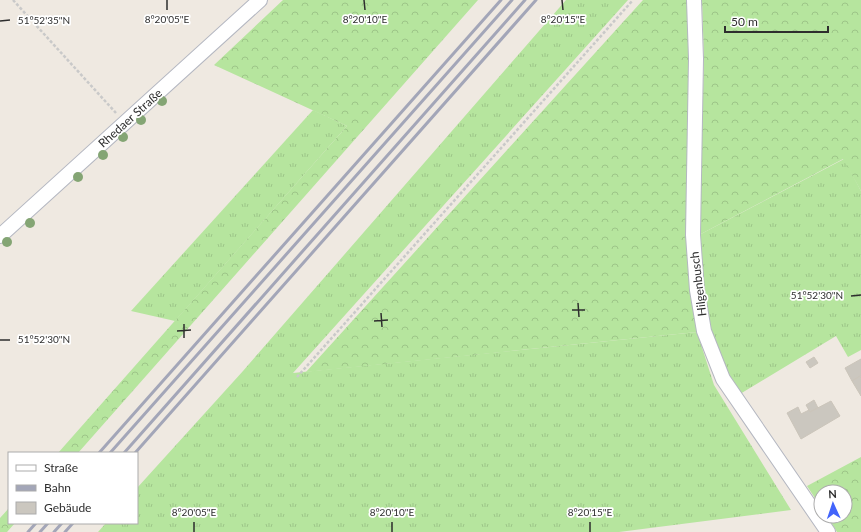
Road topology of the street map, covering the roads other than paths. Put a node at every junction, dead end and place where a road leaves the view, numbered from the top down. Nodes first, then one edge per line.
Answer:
1 (260, 0) edge
2 (694, 0) edge
3 (0, 236) edge
4 (828, 532) edge

1 - 3 street, Rhedaer Straße
2 - 4 street, Hilgenbusch

